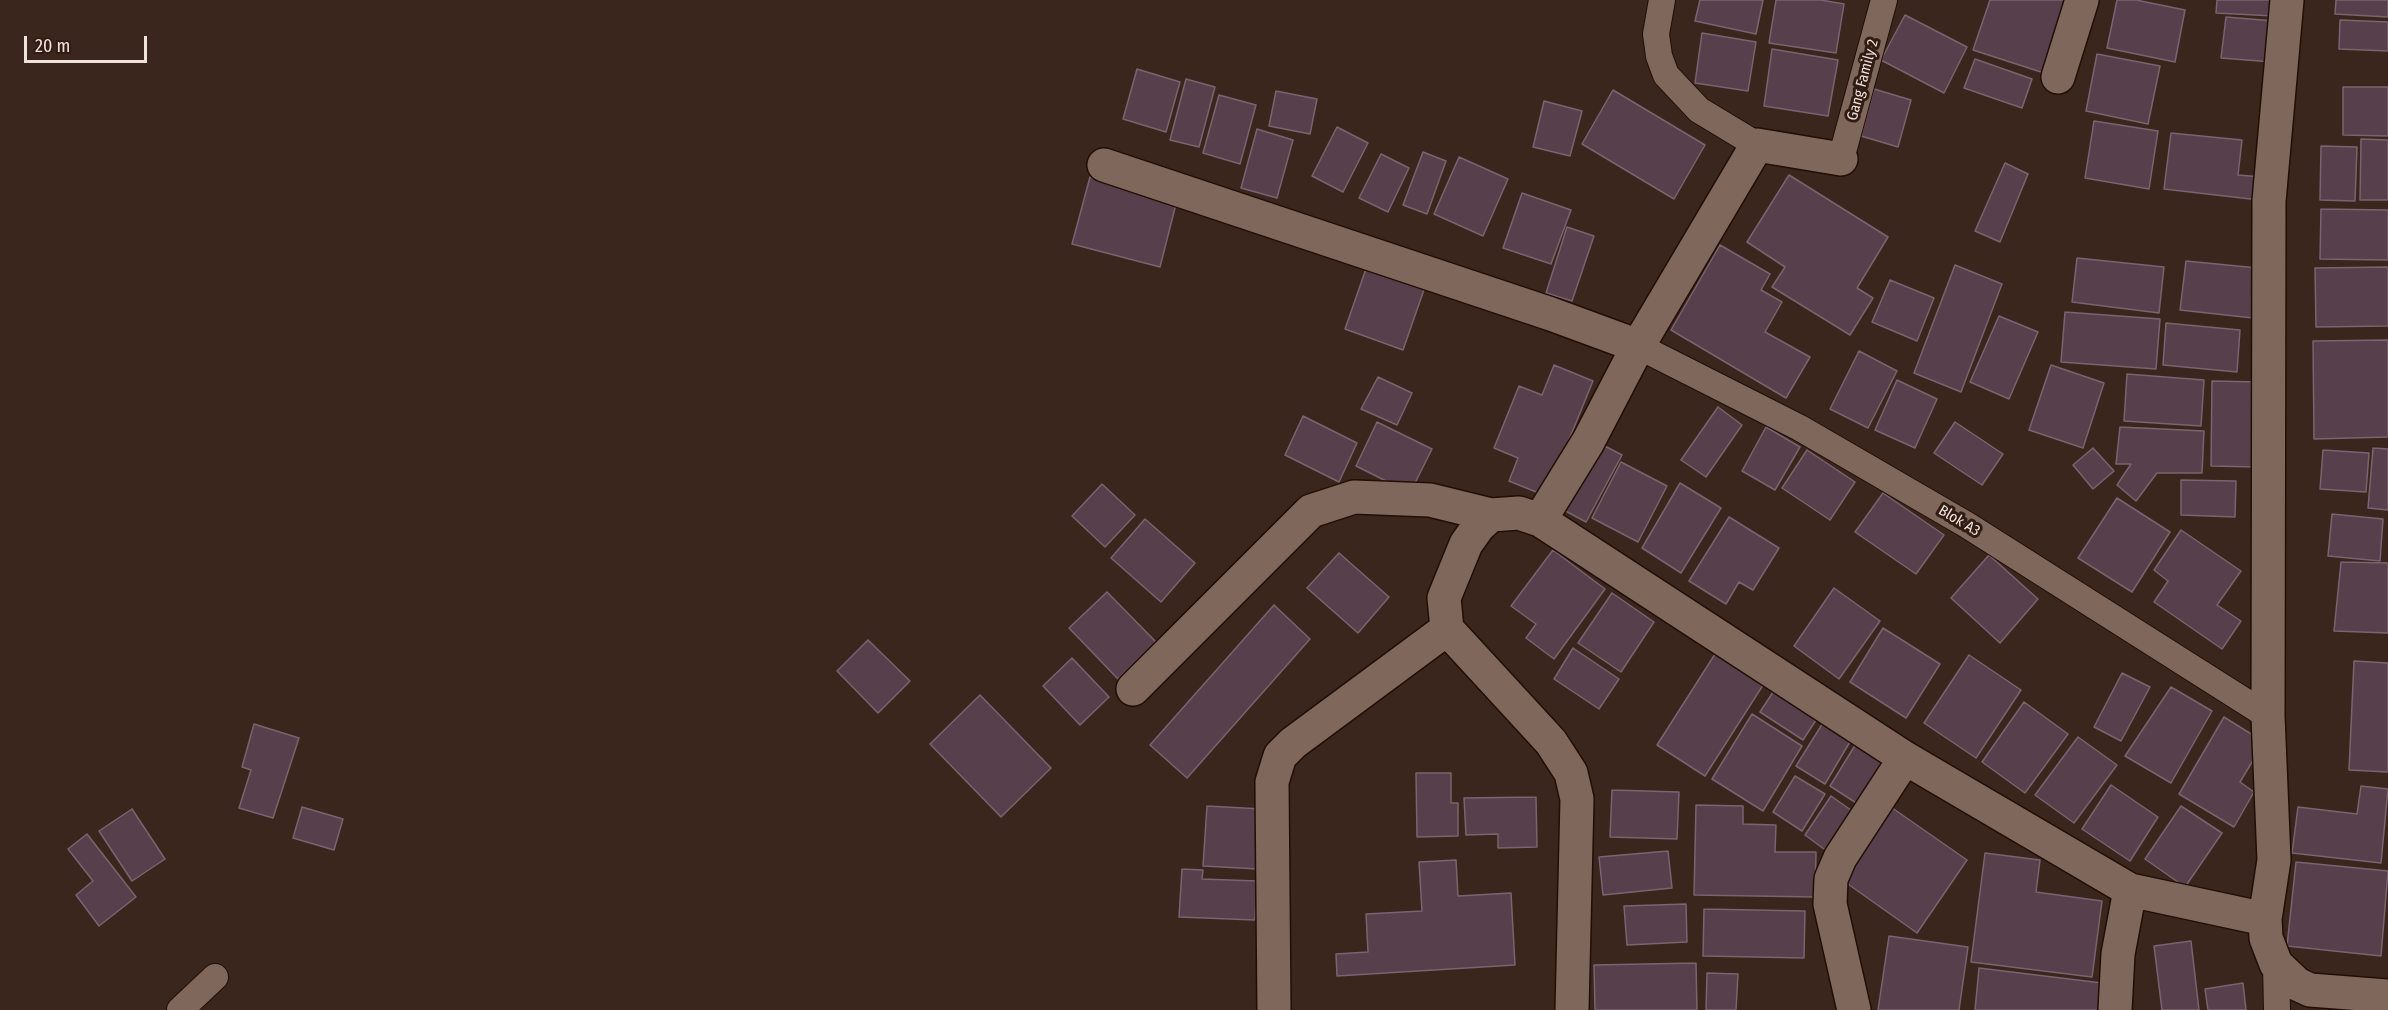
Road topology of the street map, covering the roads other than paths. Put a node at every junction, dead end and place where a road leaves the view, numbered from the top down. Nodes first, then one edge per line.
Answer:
1 (1662, 0) edge
2 (1884, 0) edge
3 (2082, 0) edge
4 (2287, 0) edge
5 (2058, 77) dead end
6 (1757, 145) junction
7 (1841, 159) joint
8 (1104, 165) dead end
9 (1638, 346) junction
10 (1491, 515) junction
11 (1540, 520) junction
12 (1447, 629) junction
13 (1133, 689) dead end
14 (2268, 716) junction
15 (1905, 758) junction
16 (2130, 890) junction
17 (2265, 919) junction
18 (2276, 964) junction
19 (215, 976) dead end
20 (2388, 996) edge
21 (180, 1010) edge
22 (1274, 1010) edge
23 (1572, 1010) edge
24 (1854, 1010) edge
25 (2115, 1010) edge
26 (2277, 1010) edge

1 - 6 lane
2 - 7 lane, Gang Family 2
3 - 5 street
4 - 14 street
6 - 7 street
6 - 9 street
8 - 9 street
9 - 11 street
9 - 14 lane, Blok A3
10 - 11 street
10 - 12 street
10 - 13 street
11 - 15 street
12 - 22 street
12 - 23 street
14 - 17 street
15 - 16 street
15 - 24 street
16 - 17 street
16 - 25 street
17 - 18 street
18 - 20 street
18 - 26 lane
19 - 21 lane

